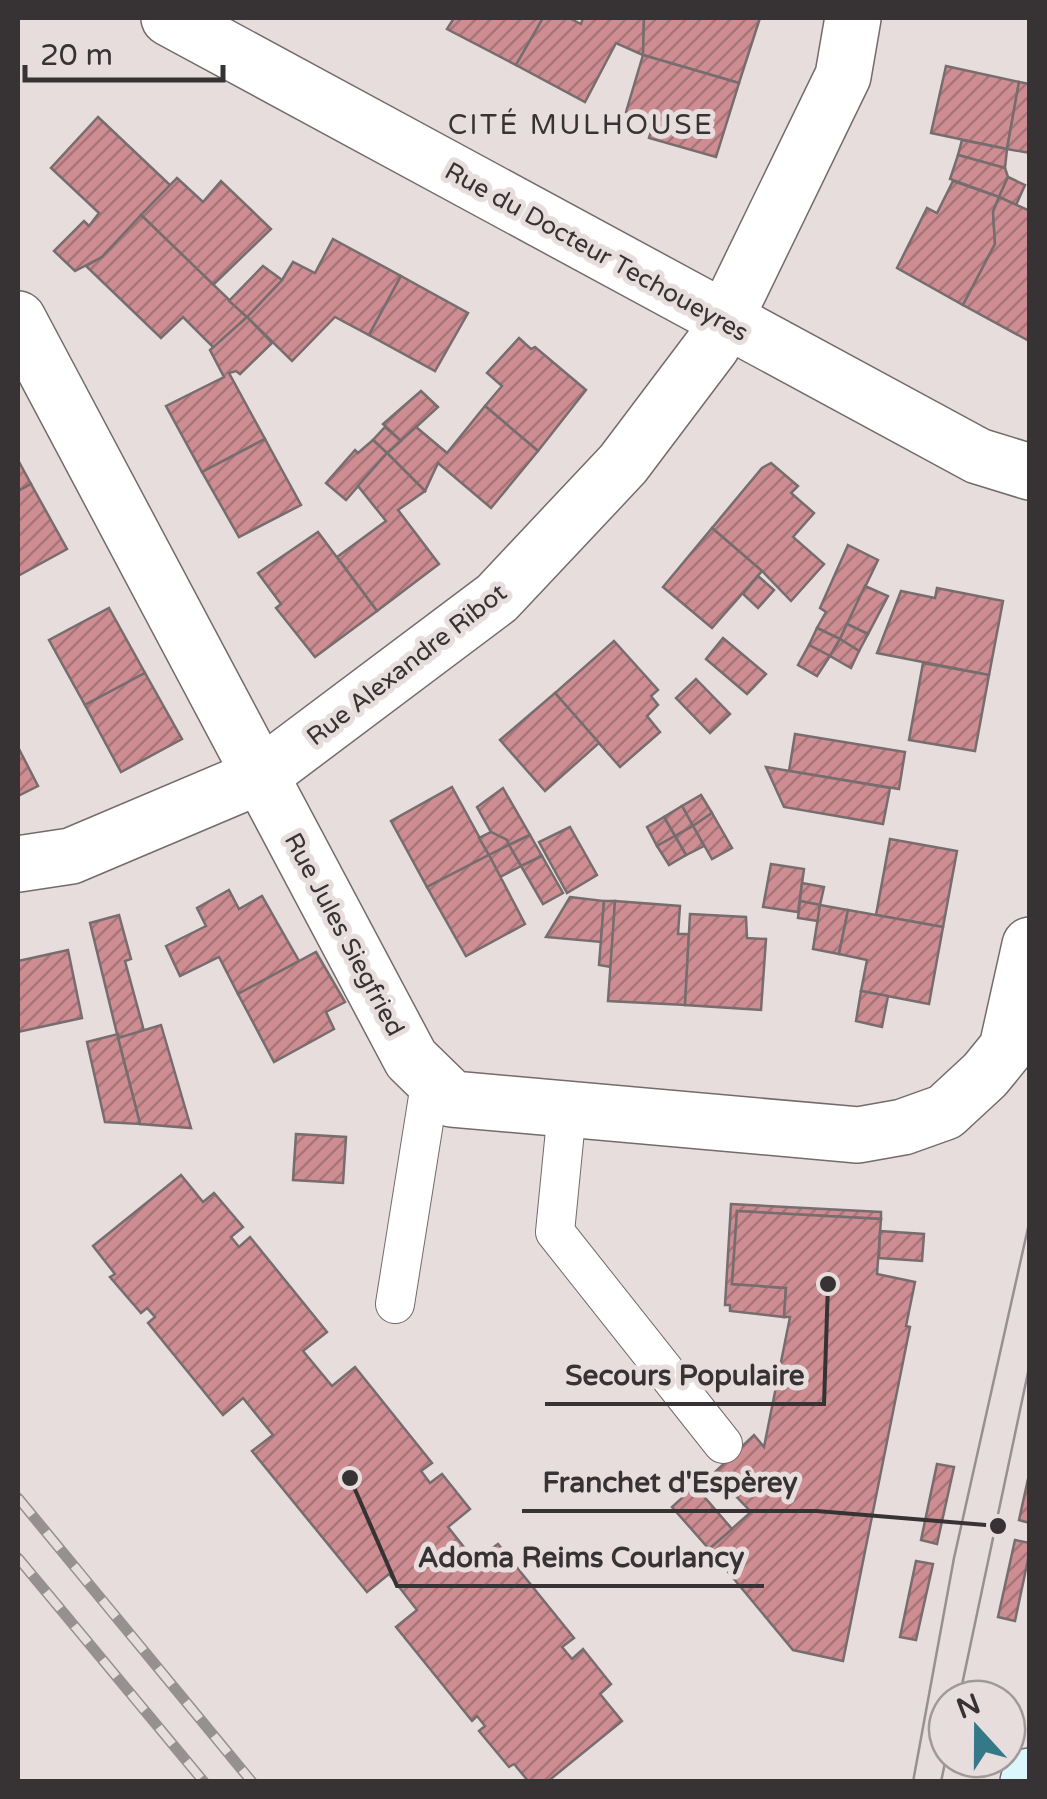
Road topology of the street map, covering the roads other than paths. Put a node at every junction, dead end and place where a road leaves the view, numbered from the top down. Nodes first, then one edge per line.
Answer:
1 (169, 18) edge
2 (853, 18) edge
3 (18, 319) edge
4 (724, 321) junction
5 (1030, 472) edge
6 (260, 776) junction
7 (18, 864) edge
8 (1030, 945) edge
9 (431, 1078) junction
10 (567, 1110) junction
11 (394, 1304) dead end
12 (723, 1444) dead end

1 - 4 street, Rue du Docteur Techoueyres
2 - 4 street, Rue Alexandre Ribot
3 - 6 street, Rue Jules Siegfried
4 - 5 street, Rue du Docteur Techoueyres
4 - 6 street, Rue Alexandre Ribot
6 - 7 street, Rue Alexandre Ribot
6 - 9 street, Rue Jules Siegfried
8 - 10 street, Rue Jules Siegfried
9 - 10 street, Rue Jules Siegfried
9 - 11 lane
10 - 12 lane

